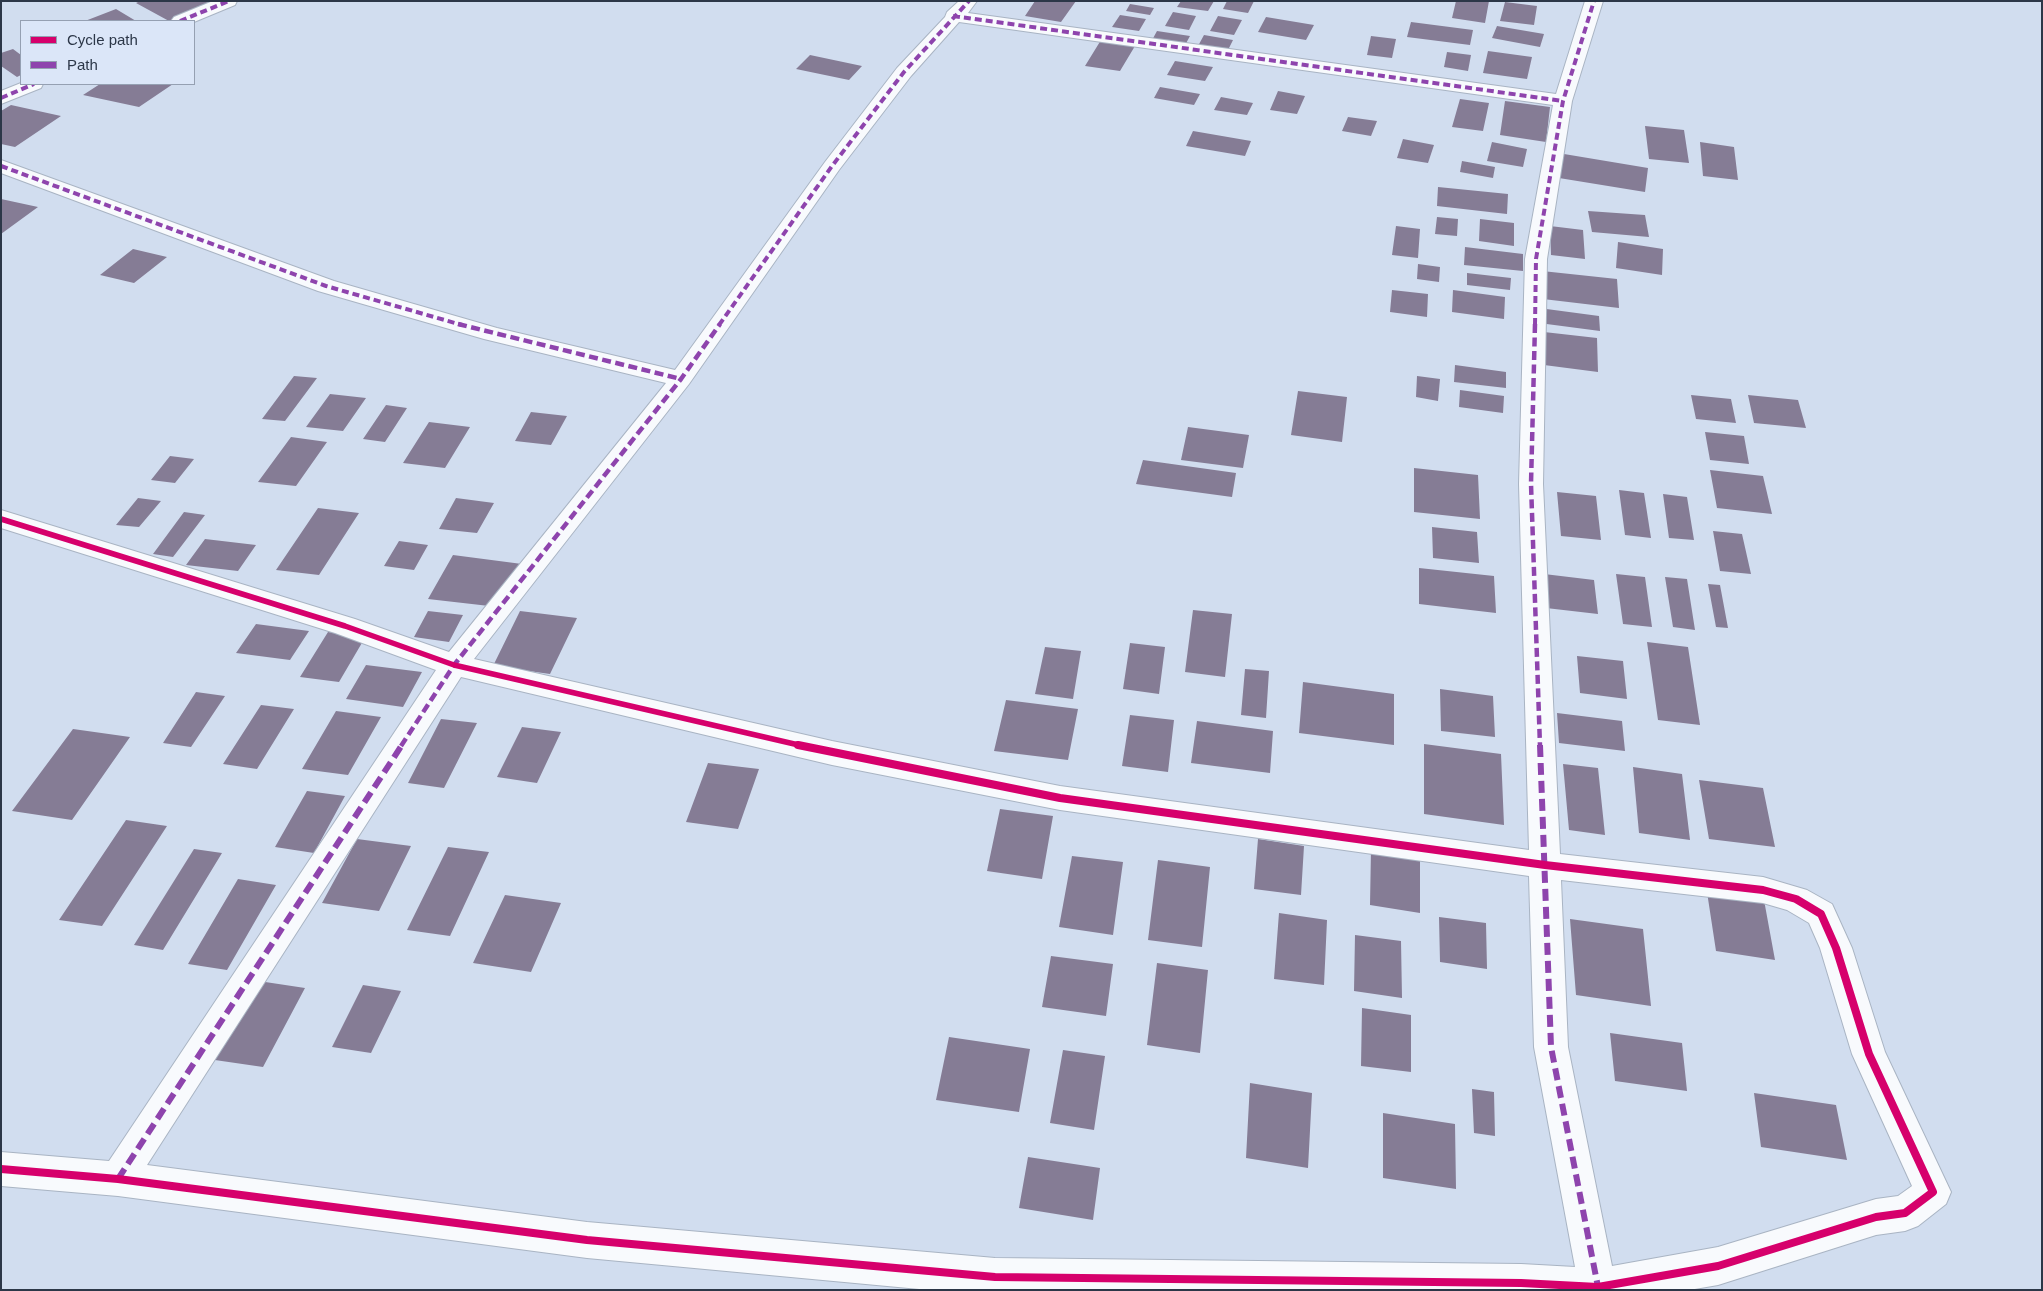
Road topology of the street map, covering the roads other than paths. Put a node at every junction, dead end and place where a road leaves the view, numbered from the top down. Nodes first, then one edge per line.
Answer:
1 (229, 1) edge
2 (1594, 1) edge
3 (961, 9) edge
4 (182, 20) edge
5 (32, 85) edge
6 (1, 98) edge
7 (1564, 101) junction
8 (1, 166) edge
9 (680, 379) junction
10 (1, 520) edge
11 (454, 666) junction
12 (1545, 865) junction
13 (1, 1168) edge
14 (118, 1179) junction
15 (1598, 1287) junction

1 - 4 street
2 - 7 street
3 - 7 street
3 - 9 street
5 - 6 street
7 - 12 street
8 - 9 street
9 - 11 street
10 - 11 street
11 - 12 street
11 - 14 street
12 - 15 street
12 - 15 street
13 - 14 street
14 - 15 street

